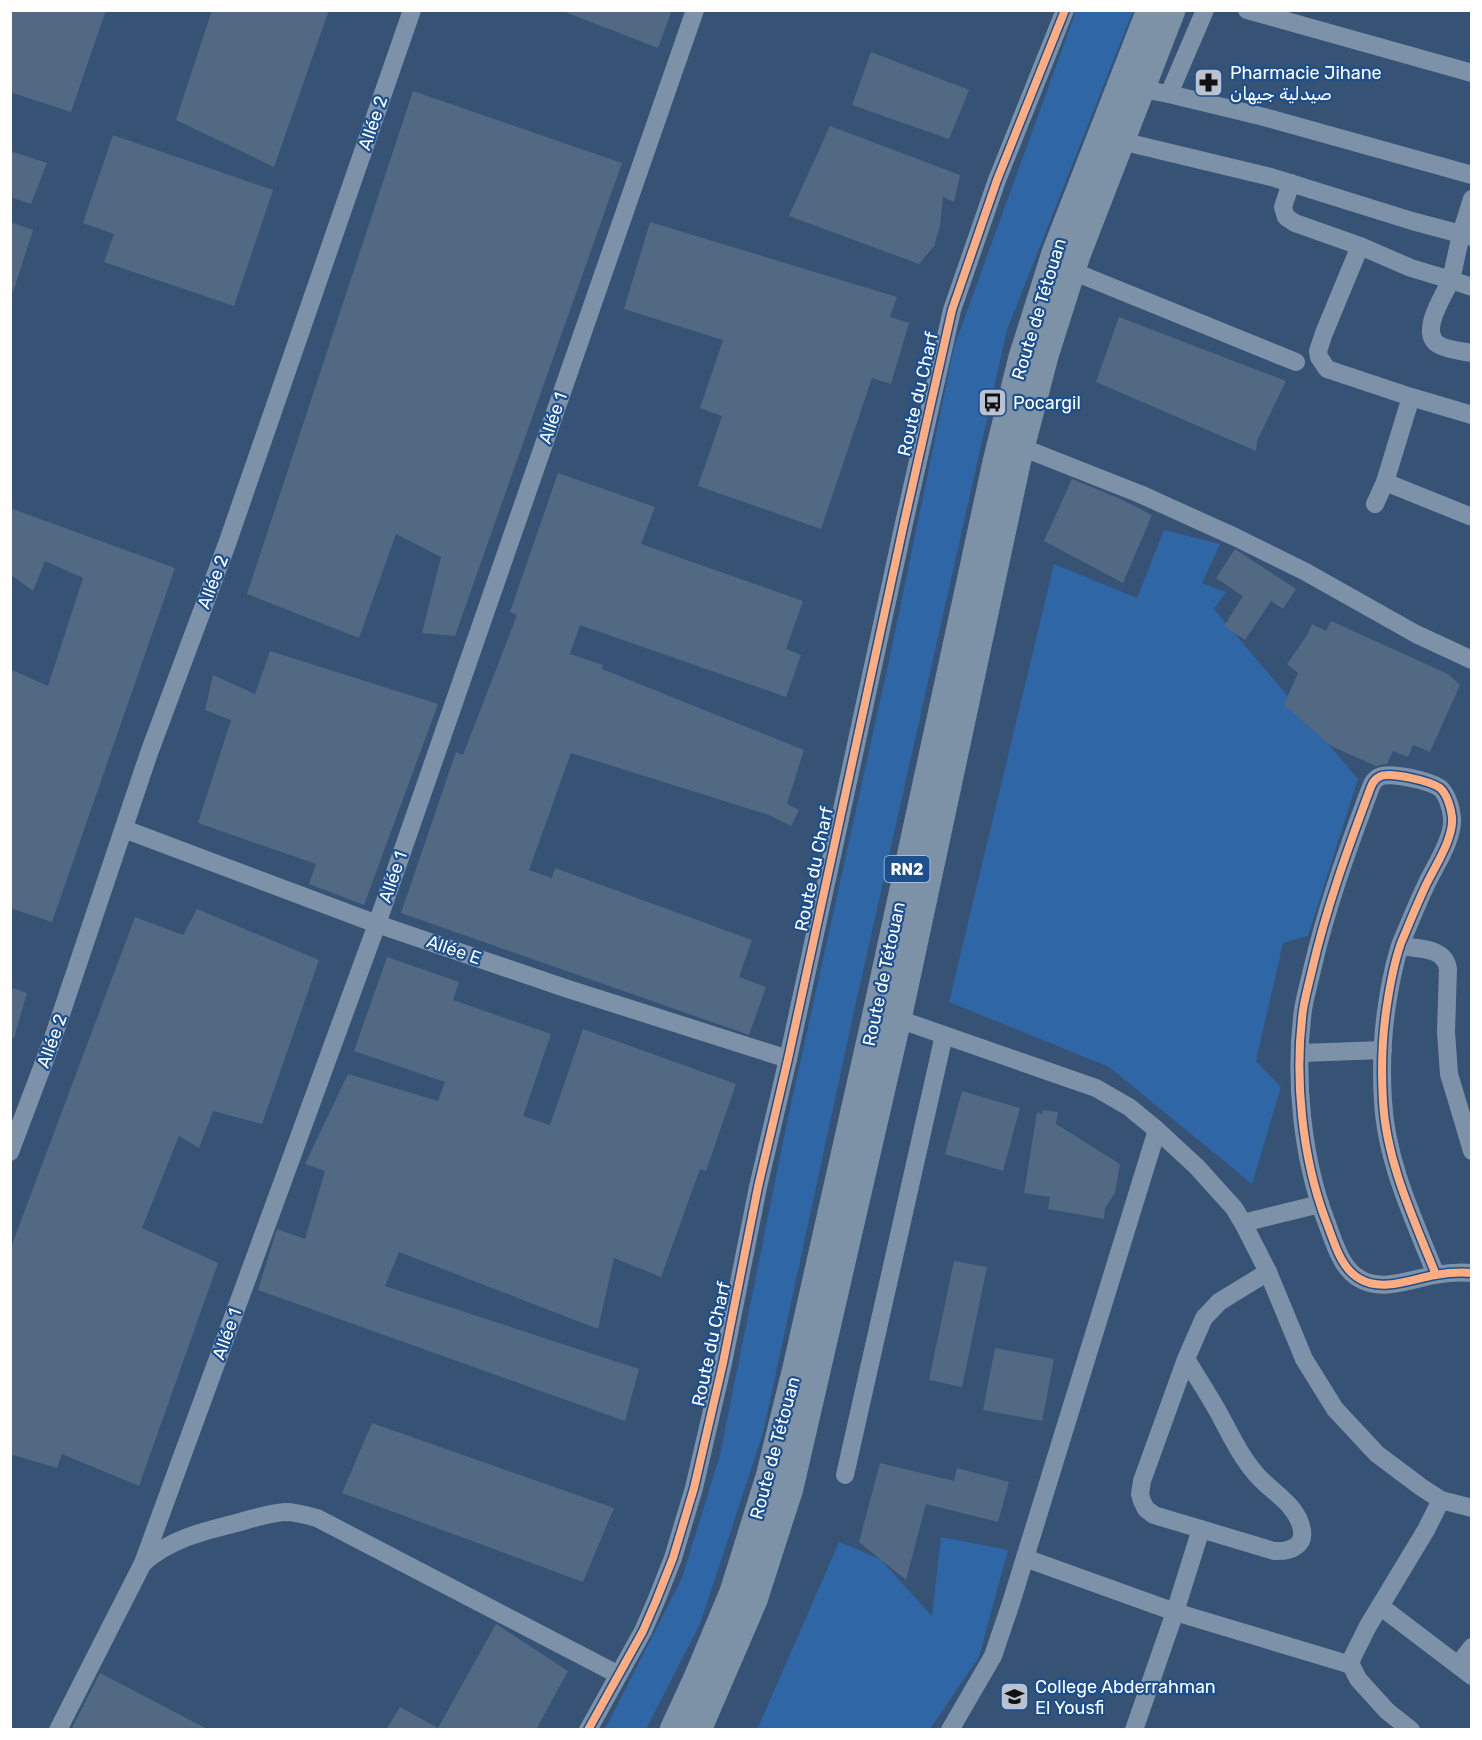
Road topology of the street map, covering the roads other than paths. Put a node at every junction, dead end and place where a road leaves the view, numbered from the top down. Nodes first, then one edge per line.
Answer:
1 (412, 10) edge
2 (695, 10) edge
3 (1065, 10) edge
4 (1150, 10) edge
5 (1172, 10) edge
6 (1205, 10) edge
7 (1247, 10) edge
8 (1470, 68) edge
9 (1141, 89) junction
10 (1169, 94) junction
11 (1121, 141) junction
12 (1472, 175) edge
13 (1291, 183) junction
14 (1472, 199) edge
15 (1466, 235) edge
16 (1360, 246) junction
17 (1072, 270) junction
18 (1451, 280) junction
19 (1472, 287) edge
20 (1472, 353) edge
21 (1296, 362) dead end
22 (1411, 397) junction
23 (1472, 415) edge
24 (1021, 447) junction
25 (1385, 482) junction
26 (1375, 504) dead end
27 (1472, 517) edge
28 (1470, 658) edge
29 (124, 830) junction
30 (377, 924) junction
31 (1400, 946) junction
32 (898, 1019) junction
33 (944, 1035) junction
34 (1383, 1050) junction
35 (1301, 1053) junction
36 (788, 1059) junction
37 (1157, 1130) junction
38 (1472, 1151) edge
39 (10, 1152) edge
40 (1320, 1204) junction
41 (1243, 1223) junction
42 (1268, 1272) junction
43 (1472, 1273) edge
44 (1436, 1275) junction
45 (1186, 1359) junction
46 (845, 1475) dead end
47 (1441, 1500) junction
48 (1472, 1508) edge
49 (1201, 1529) junction
50 (1025, 1558) junction
51 (143, 1563) junction
52 (1380, 1606) junction
53 (1175, 1612) junction
54 (1472, 1647) edge
55 (1351, 1665) junction
56 (1465, 1671) edge
57 (617, 1674) junction
58 (58, 1730) edge
59 (588, 1730) edge
60 (673, 1730) edge
61 (698, 1730) edge
62 (950, 1730) edge
63 (1134, 1730) edge
64 (1411, 1730) edge

1 - 29 street, Allée 2
2 - 30 street, Allée 1
3 - 36 street, Route du Charf
4 - 60 highway, Route de Tétouan / RN2
5 - 9 highway, Route de Tétouan / RN2
6 - 10 street
7 - 8 street
9 - 10 street
9 - 11 highway, Route de Tétouan / RN2
10 - 12 street
11 - 13 street
11 - 17 highway, Route de Tétouan / RN2
13 - 15 street
13 - 16 street
14 - 15 street
15 - 18 street
16 - 18 street
16 - 22 street
17 - 21 street
17 - 24 highway, Route de Tétouan / RN2
18 - 19 street
18 - 20 street
22 - 23 street
22 - 25 street
24 - 28 street
24 - 32 highway, Route de Tétouan / RN2
25 - 26 street
25 - 27 street
29 - 30 street, Allée E
29 - 39 street, Allée 2
30 - 36 street, Allée E
30 - 51 street, Allée 1
31 - 34 street
31 - 35 street
31 - 38 street
32 - 33 street
32 - 61 highway, Route de Tétouan / RN2
33 - 37 street
33 - 46 street
34 - 35 street
34 - 44 street
35 - 40 street
36 - 57 street, Route du Charf
37 - 41 street
37 - 50 street
40 - 41 street
40 - 44 street
41 - 42 street
42 - 45 street
42 - 47 street
43 - 44 street
45 - 49 street
45 - 49 street
47 - 48 street
47 - 52 street
49 - 53 street
50 - 53 street
50 - 62 street
51 - 57 street
51 - 58 street, Allée 1
52 - 55 street
52 - 56 street
53 - 55 street
53 - 63 street
54 - 56 street
55 - 64 street
57 - 59 street, Route du Charf

